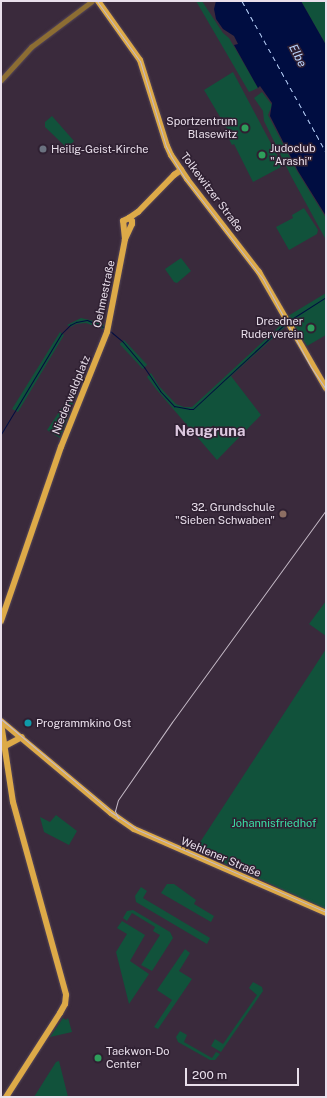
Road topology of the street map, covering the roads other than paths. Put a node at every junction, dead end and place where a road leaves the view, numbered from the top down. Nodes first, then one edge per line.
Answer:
1 (92, 1) edge
2 (98, 1) edge
3 (1, 80) edge
4 (181, 170) junction
5 (99, 351) joint
6 (326, 388) edge
7 (1, 620) edge
8 (1, 722) edge
9 (22, 737) junction
10 (4, 746) junction
11 (326, 914) edge
12 (6, 1097) edge

1 - 3 street
2 - 4 main road, Tolkewitzer Straße
4 - 5 main road, Oehmestraße
4 - 6 main road, Tolkewitzer Straße
5 - 7 main road, Niederwaldplatz
8 - 9 main road, Wehlener Straße
8 - 10 main road
9 - 10 main road
9 - 11 main road, Wehlener Straße
10 - 12 main road

